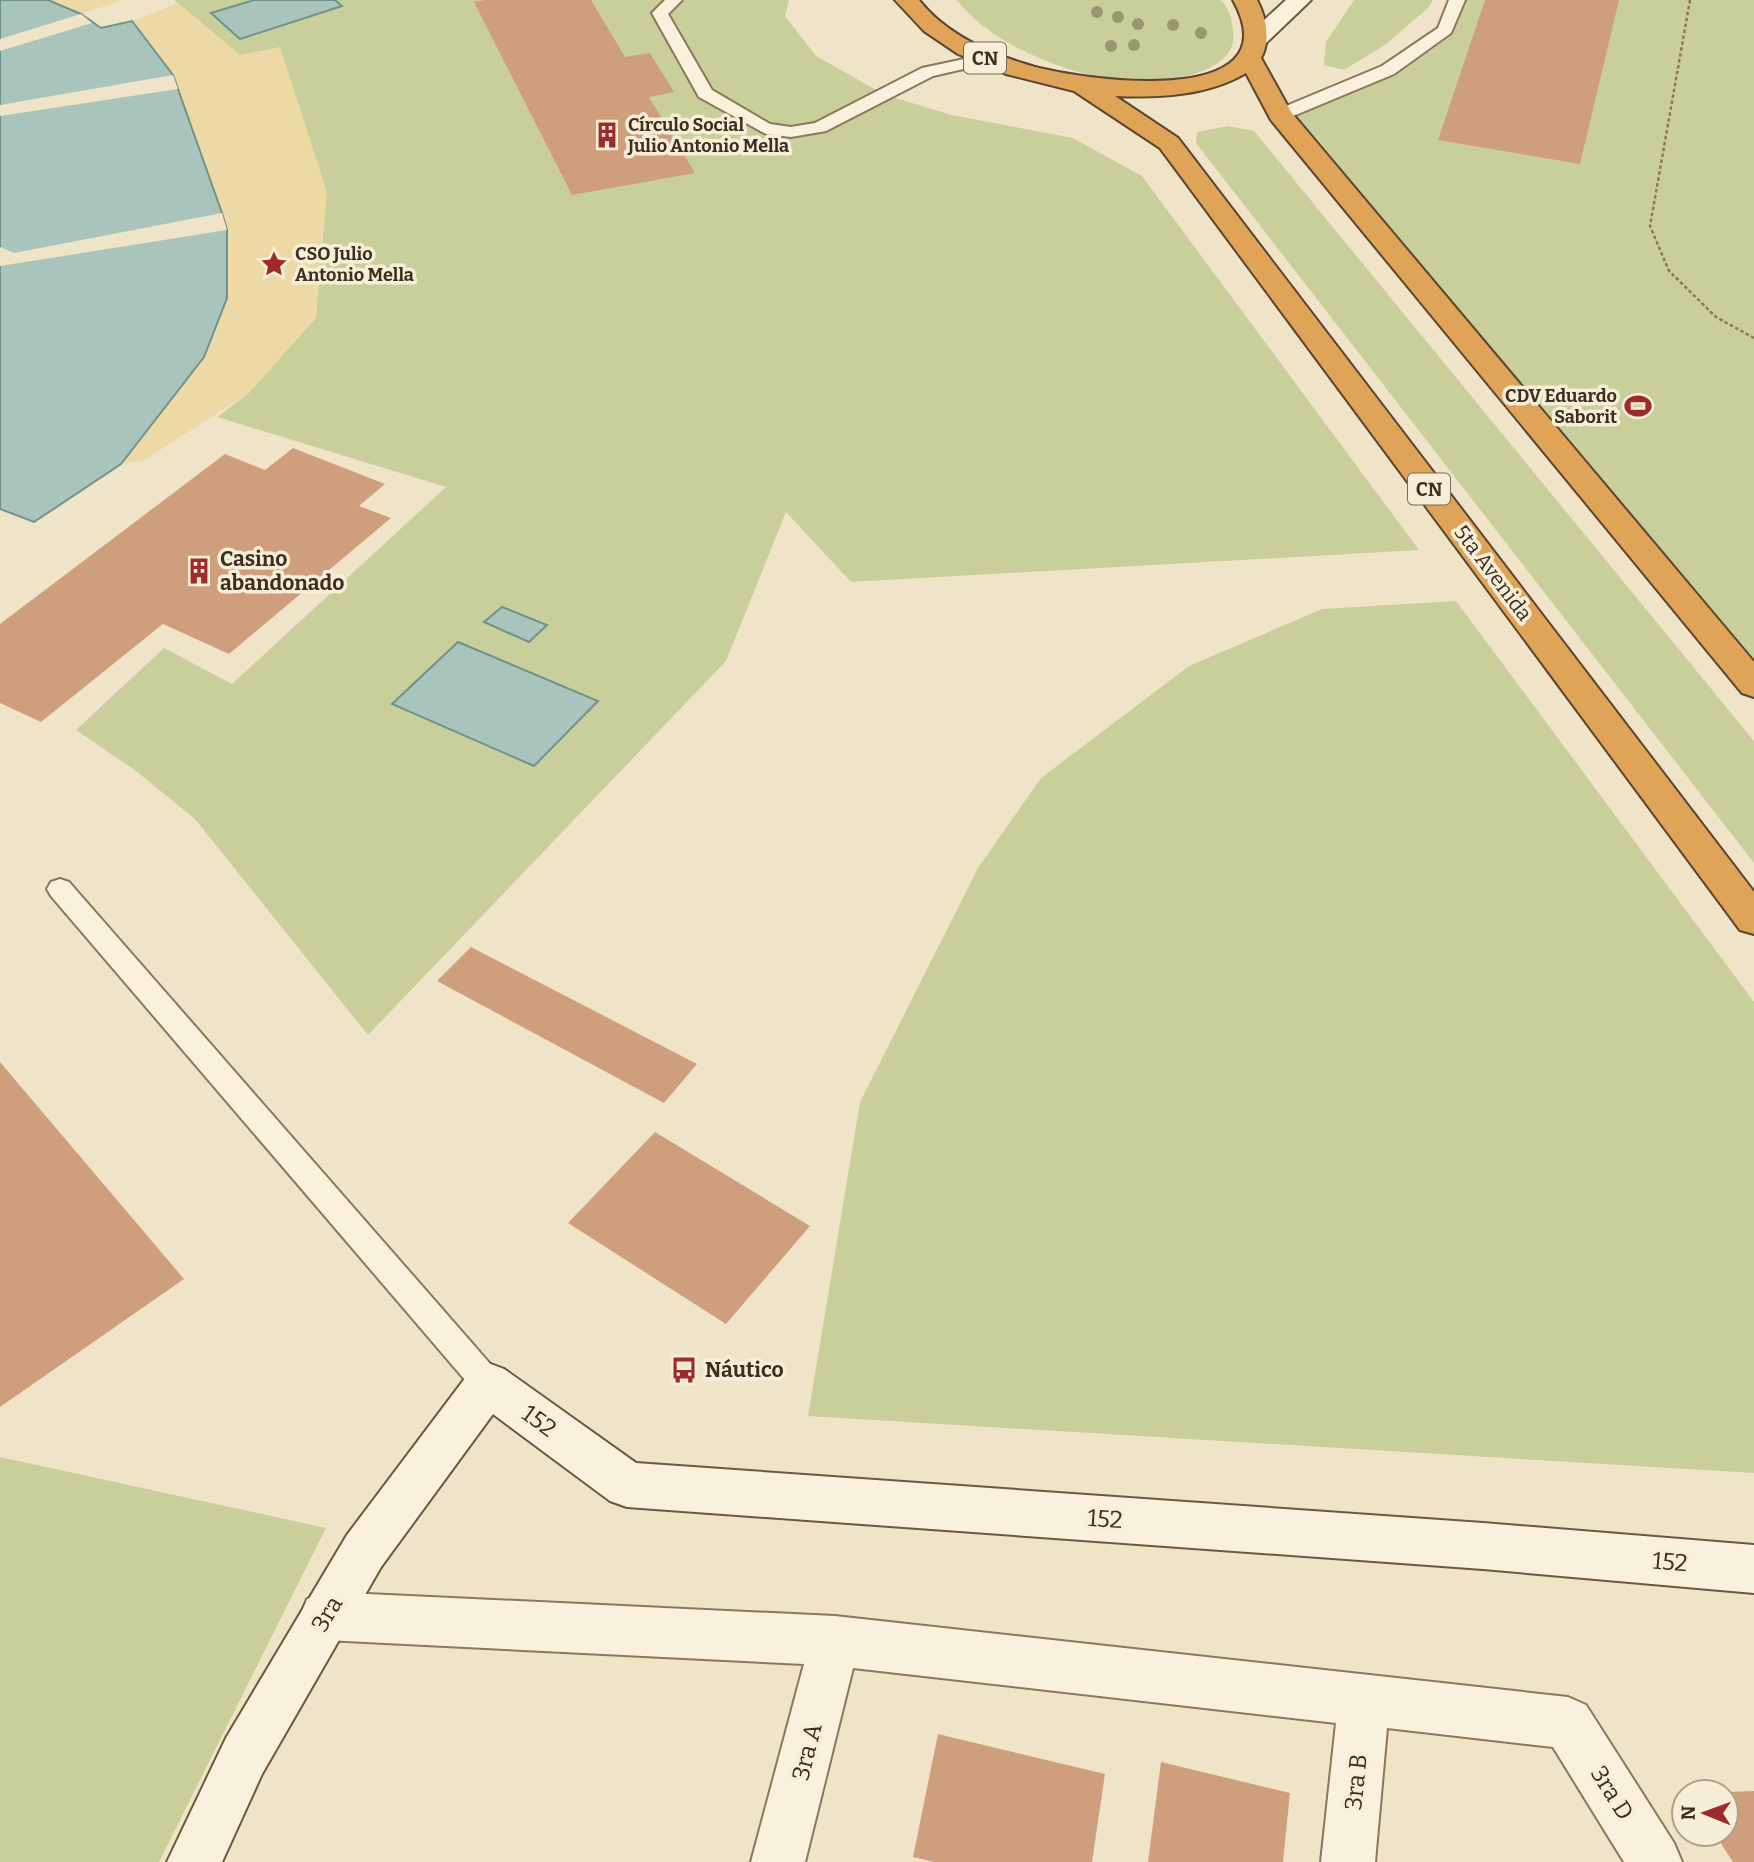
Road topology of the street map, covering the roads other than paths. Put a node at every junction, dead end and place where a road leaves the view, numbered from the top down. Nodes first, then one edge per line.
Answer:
1 (674, 0) edge
2 (907, 0) edge
3 (1245, 0) edge
4 (1299, 0) edge
5 (1457, 0) edge
6 (1253, 49) junction
7 (988, 59) junction
8 (1080, 84) junction
9 (1280, 115) junction
10 (1754, 685) edge
11 (60, 889) dead end
12 (1754, 920) edge
13 (488, 1384) junction
14 (1754, 1569) edge
15 (325, 1616) junction
16 (835, 1641) junction
17 (1364, 1702) junction
18 (194, 1862) edge
19 (778, 1862) edge
20 (1348, 1862) edge
21 (1655, 1862) edge

1 - 7 lane
2 - 7 highway, CN
3 - 6 highway
4 - 6 street
5 - 9 lane
6 - 8 highway, CN
6 - 9 highway
7 - 8 highway, CN
8 - 12 highway, 5ta Avenida / CN
9 - 10 highway
11 - 13 lane
13 - 14 street, 152
13 - 15 street, 3ra
15 - 16 street
15 - 18 street, 3ra
16 - 17 street
16 - 19 street, 3ra A
17 - 20 street, 3ra B
17 - 21 street, 3ra D

